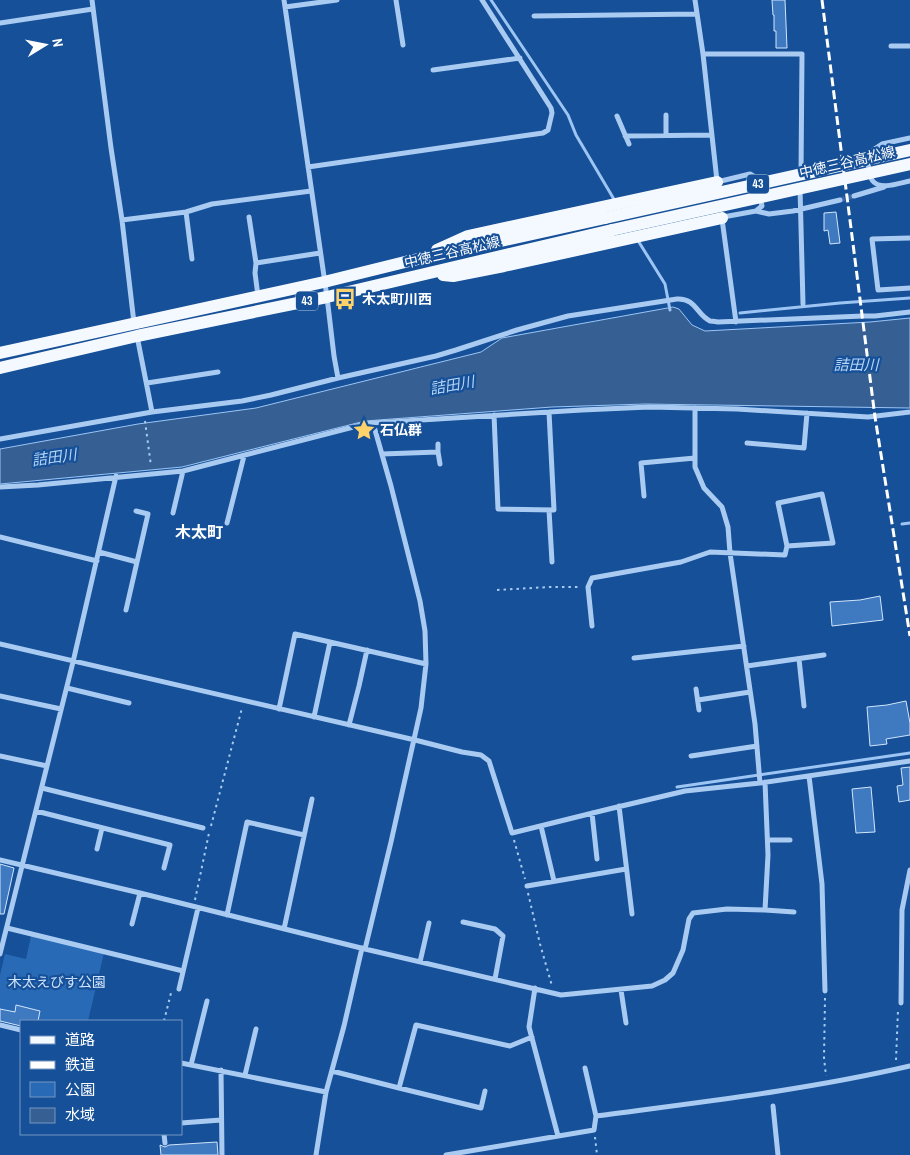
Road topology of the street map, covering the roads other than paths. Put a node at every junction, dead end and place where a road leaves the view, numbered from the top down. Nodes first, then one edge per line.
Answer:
1 (92, 0) edge
2 (284, 0) edge
3 (337, 0) edge
4 (396, 0) edge
5 (482, 0) edge
6 (695, 0) edge
7 (285, 7) junction
8 (93, 9) junction
9 (697, 14) junction
10 (534, 16) dead end
11 (0, 23) edge
12 (403, 45) dead end
13 (891, 46) dead end
14 (910, 46) edge
15 (703, 54) junction
16 (520, 58) junction
17 (433, 70) dead end
18 (666, 115) dead end
19 (617, 116) dead end
20 (666, 135) junction
21 (712, 135) junction
22 (625, 136) junction
23 (910, 138) edge
24 (629, 144) dead end
25 (910, 150) edge
26 (910, 164) edge
27 (308, 167) junction
28 (910, 181) edge
29 (717, 182) junction
30 (887, 186) junction
31 (311, 191) junction
32 (854, 196) tunnel mouth
33 (840, 200) tunnel mouth
34 (800, 209) junction
35 (756, 211) junction
36 (186, 212) junction
37 (250, 217) dead end
38 (722, 218) junction
39 (122, 220) junction
40 (910, 238) edge
41 (320, 253) junction
42 (192, 259) dead end
43 (409, 261) junction
44 (256, 263) junction
45 (424, 274) junction
46 (324, 282) junction
47 (910, 288) edge
48 (258, 296) junction
49 (327, 297) junction
50 (803, 304) dead end
51 (910, 312) edge
52 (736, 322) junction
53 (134, 323) junction
54 (138, 336) junction
55 (0, 353) edge
56 (0, 368) edge
57 (218, 372) dead end
58 (338, 378) junction
59 (147, 383) junction
60 (694, 408) junction
61 (152, 412) junction
62 (549, 412) junction
63 (910, 412) edge
64 (807, 413) junction
65 (494, 416) junction
66 (373, 423) junction
67 (0, 439) edge
68 (747, 443) dead end
69 (438, 444) dead end
70 (438, 452) junction
71 (382, 454) junction
72 (244, 456) junction
73 (695, 458) junction
74 (440, 464) dead end
75 (183, 471) junction
76 (116, 476) junction
77 (0, 487) edge
78 (644, 496) dead end
79 (549, 510) junction
80 (136, 511) dead end
81 (173, 513) dead end
82 (227, 524) dead end
83 (0, 538) edge
84 (787, 546) junction
85 (99, 552) junction
86 (730, 553) junction
87 (97, 561) junction
88 (137, 562) junction
89 (552, 562) dead end
90 (126, 610) dead end
91 (592, 626) dead end
92 (330, 642) junction
93 (0, 644) edge
94 (744, 646) junction
95 (367, 650) junction
96 (824, 655) dead end
97 (634, 658) dead end
98 (799, 659) junction
99 (73, 662) junction
100 (426, 664) junction
101 (747, 666) junction
102 (66, 688) junction
103 (696, 689) dead end
104 (750, 692) junction
105 (0, 696) edge
106 (698, 700) junction
107 (129, 703) dead end
108 (804, 706) dead end
109 (61, 709) junction
110 (279, 709) junction
111 (699, 710) dead end
112 (314, 717) junction
113 (349, 725) junction
114 (414, 740) junction
115 (757, 746) junction
116 (0, 756) edge
117 (691, 756) dead end
118 (910, 761) edge
119 (47, 766) junction
120 (809, 776) junction
121 (763, 783) junction
122 (42, 788) junction
123 (312, 799) dead end
124 (619, 806) junction
125 (36, 811) junction
126 (592, 813) junction
127 (541, 826) junction
128 (102, 828) junction
129 (203, 828) dead end
130 (304, 835) junction
131 (768, 840) junction
132 (790, 840) dead end
133 (97, 849) dead end
134 (597, 859) dead end
135 (0, 860) edge
136 (22, 866) junction
137 (164, 868) dead end
138 (626, 868) junction
139 (910, 870) edge
140 (554, 881) junction
141 (527, 886) road end
142 (140, 893) junction
143 (196, 907) junction
144 (765, 910) junction
145 (794, 912) dead end
146 (632, 914) dead end
147 (227, 915) junction
148 (463, 922) dead end
149 (429, 923) dead end
150 (132, 924) dead end
151 (7, 928) junction
152 (284, 929) junction
153 (363, 949) junction
154 (0, 954) edge
155 (420, 962) junction
156 (183, 970) junction
157 (495, 979) junction
158 (535, 988) junction
159 (179, 989) road end
160 (621, 990) junction
161 (825, 991) road end
162 (207, 1001) dead end
163 (901, 1003) road end
164 (626, 1023) dead end
165 (0, 1025) edge
166 (256, 1029) dead end
167 (20, 1030) edge
168 (532, 1037) junction
169 (182, 1062) edge
170 (191, 1064) junction
171 (910, 1066) edge
172 (585, 1068) dead end
173 (221, 1070) junction
174 (332, 1071) junction
175 (245, 1075) junction
176 (400, 1088) junction
177 (485, 1091) dead end
178 (326, 1092) junction
179 (773, 1106) dead end
180 (596, 1116) junction
181 (222, 1120) junction
182 (182, 1123) edge
183 (164, 1135) edge
184 (558, 1136) junction
185 (165, 1143) dead end
186 (222, 1155) edge
187 (316, 1155) edge
188 (446, 1155) edge
189 (778, 1155) edge

1 - 8 street
2 - 7 street
3 - 7 street
4 - 12 street
5 - 16 street
6 - 9 street
7 - 27 street
8 - 11 street
8 - 39 street
9 - 10 street
9 - 15 street
13 - 14 street
15 - 21 street
15 - 34 street
16 - 17 street
16 - 27 street
18 - 20 street
19 - 22 street
20 - 21 street
20 - 22 street
21 - 29 street
22 - 24 street
23 - 30 street
25 - 43 main road, 中徳三谷高松線 / 43, bridge
26 - 45 main road, 中徳三谷高松線 / 43, bridge
27 - 31 street
28 - 30 street
29 - 35 street
29 - 38 street
29 - 43 main road
30 - 32 street
31 - 36 street
31 - 41 street
33 - 34 street
34 - 35 street
34 - 50 street
35 - 38 street
36 - 39 street
36 - 42 street
37 - 44 street
38 - 45 main road
38 - 52 street
39 - 53 street
40 - 47 street
41 - 44 street
41 - 46 street
43 - 46 main road, 中徳三谷高松線 / 43
44 - 48 street
45 - 49 main road, 中徳三谷高松線 / 43
46 - 48 main road, 中徳三谷高松線 / 43
46 - 49 street
48 - 53 main road, 中徳三谷高松線 / 43
49 - 54 main road, 中徳三谷高松線 / 43
49 - 58 street
51 - 52 street
52 - 58 street
53 - 54 street
53 - 55 main road, 中徳三谷高松線 / 43
54 - 56 main road, 中徳三谷高松線 / 43
54 - 59 street
57 - 59 street
58 - 61 street
59 - 61 street
60 - 62 street
60 - 64 street
60 - 73 street
61 - 67 street
62 - 65 street
62 - 79 street
63 - 64 street
64 - 68 street
65 - 66 street
65 - 79 street
66 - 71 street
66 - 72 street
69 - 70 street
70 - 71 street
70 - 74 street
71 - 100 street
72 - 75 street
72 - 82 street
73 - 78 street
73 - 86 street
75 - 76 street
75 - 81 street
76 - 77 street
76 - 85 street
79 - 89 street
80 - 88 street
83 - 87 street
84 - 84 street
84 - 86 street
85 - 87 street
85 - 88 street
86 - 91 street
86 - 94 street
87 - 99 street
88 - 90 street
92 - 95 street
92 - 110 street
92 - 112 street
93 - 99 street
94 - 97 street
94 - 101 street
95 - 100 street
95 - 113 street
96 - 98 street
98 - 101 street
98 - 108 street
99 - 102 street
99 - 110 street
100 - 114 street
101 - 104 street
102 - 107 street
102 - 109 street
103 - 106 street
104 - 106 street
104 - 115 street
105 - 109 street
106 - 111 street
109 - 119 street
110 - 112 street
112 - 113 street
113 - 114 street
114 - 127 street
114 - 153 street
115 - 117 street
115 - 121 street
116 - 119 street
118 - 120 street
119 - 122 street
120 - 121 street
120 - 161 street
121 - 124 street
121 - 131 street
122 - 125 street
122 - 129 street
123 - 130 street
124 - 126 street
124 - 138 street
125 - 128 street
125 - 136 street
126 - 127 street
126 - 134 street
127 - 140 street
128 - 133 street
128 - 137 street
130 - 147 street
130 - 152 street
131 - 132 street
131 - 144 street
135 - 136 street
136 - 142 street
136 - 151 street
138 - 140 street
138 - 146 street
139 - 163 street
140 - 141 street
142 - 143 street
142 - 150 street
143 - 147 street
143 - 156 street
144 - 145 street
144 - 160 street
147 - 152 street
148 - 157 street
149 - 155 street
151 - 154 street
151 - 156 street
152 - 153 street
153 - 155 street
153 - 174 street
155 - 157 street
156 - 159 street
157 - 158 street
158 - 160 street
158 - 168 street
160 - 164 street
162 - 170 street
165 - 167 street
166 - 175 street
168 - 176 street
168 - 184 street
169 - 170 street
170 - 173 street
171 - 180 street
172 - 180 street
173 - 175 street
173 - 181 street
174 - 176 street
174 - 178 street
175 - 178 street
176 - 177 street
178 - 187 street
179 - 189 street
180 - 184 street
181 - 182 street
181 - 186 street
183 - 185 street
184 - 188 street

